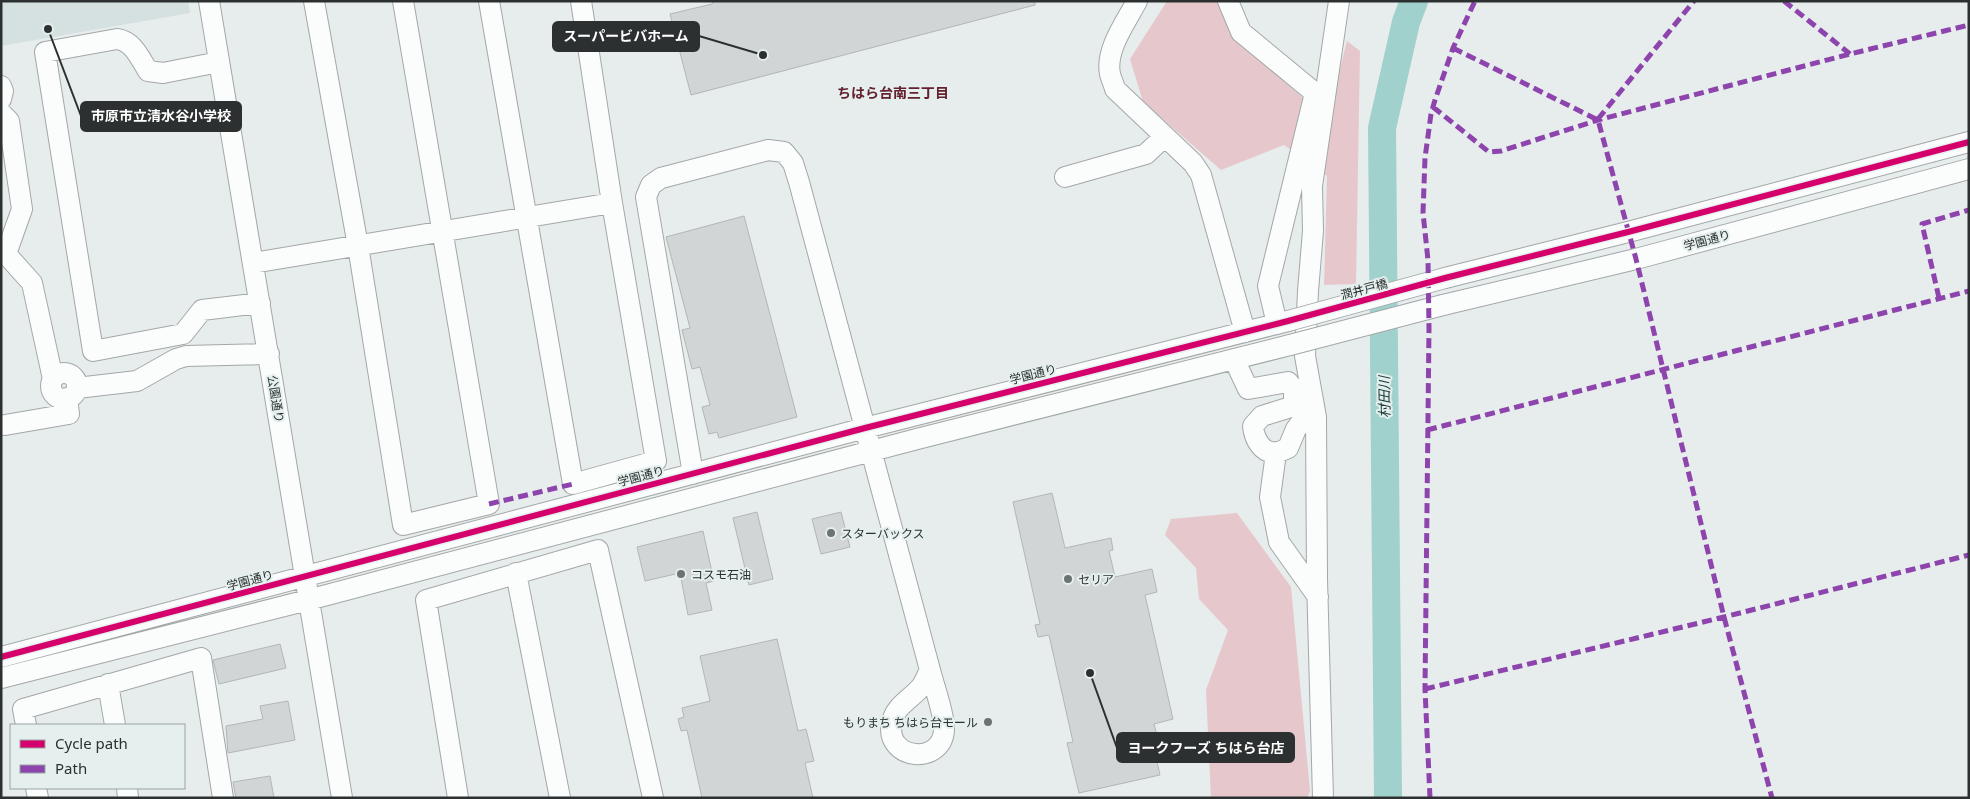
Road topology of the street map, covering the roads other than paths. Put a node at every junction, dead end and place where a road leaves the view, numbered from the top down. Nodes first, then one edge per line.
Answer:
1 (209, 1) edge
2 (314, 1) edge
3 (403, 1) edge
4 (489, 1) edge
5 (581, 1) edge
6 (1137, 1) edge
7 (1228, 1) edge
8 (1339, 1) edge
9 (219, 62) junction
10 (1, 86) edge
11 (1, 98) edge
12 (1, 113) edge
13 (1164, 137) junction
14 (1969, 142) edge
15 (1969, 169) edge
16 (1065, 177) dead end
17 (612, 203) junction
18 (526, 217) junction
19 (442, 231) junction
20 (358, 246) junction
21 (4, 255) edge
22 (253, 263) junction
23 (260, 303) junction
24 (1283, 322) junction
25 (1245, 332) junction
26 (269, 354) junction
27 (1234, 359) junction
28 (72, 393) junction
29 (1316, 417) junction
30 (5, 425) dead end
31 (865, 428) junction
32 (871, 452) junction
33 (1276, 453) junction
34 (693, 474) junction
35 (516, 573) junction
36 (306, 577) junction
37 (1318, 597) junction
38 (308, 600) junction
39 (1, 657) edge
40 (930, 670) dead end
41 (1, 678) edge
42 (108, 684) junction
43 (26, 724) edge
44 (116, 724) edge
45 (223, 798) edge
46 (342, 798) edge
47 (458, 798) edge
48 (560, 798) edge
49 (652, 798) edge
50 (1323, 798) edge

1 - 9 street, 公園通り
2 - 20 street
3 - 19 street
4 - 18 street
5 - 17 street
6 - 13 street
7 - 24 street
8 - 29 street
9 - 22 street, 公園通り
9 - 23 street
10 - 11 street
12 - 21 street
13 - 16 street
13 - 25 street
14 - 24 street, 潤井戸橋, bridge
15 - 27 street, 学園通り, bridge
17 - 18 street
17 - 18 street
18 - 19 street
19 - 20 street
19 - 20 street
20 - 22 street
21 - 28 street
22 - 23 street, 公園通り
23 - 26 street, 公園通り
24 - 25 street, 学園通り
25 - 31 street, 学園通り
26 - 28 street
26 - 36 street, 公園通り
27 - 32 street
27 - 33 street
28 - 30 street
29 - 33 street
29 - 37 street
31 - 32 street
31 - 34 street, 学園通り
31 - 34 street
32 - 38 street
32 - 40 street
33 - 37 street
34 - 36 street, 学園通り
35 - 47 street
35 - 48 street
35 - 49 street
36 - 38 street, 公園通り
36 - 39 street, 学園通り
37 - 50 street
38 - 41 street
38 - 46 street, 公園通り
42 - 43 street
42 - 44 street
42 - 45 street

